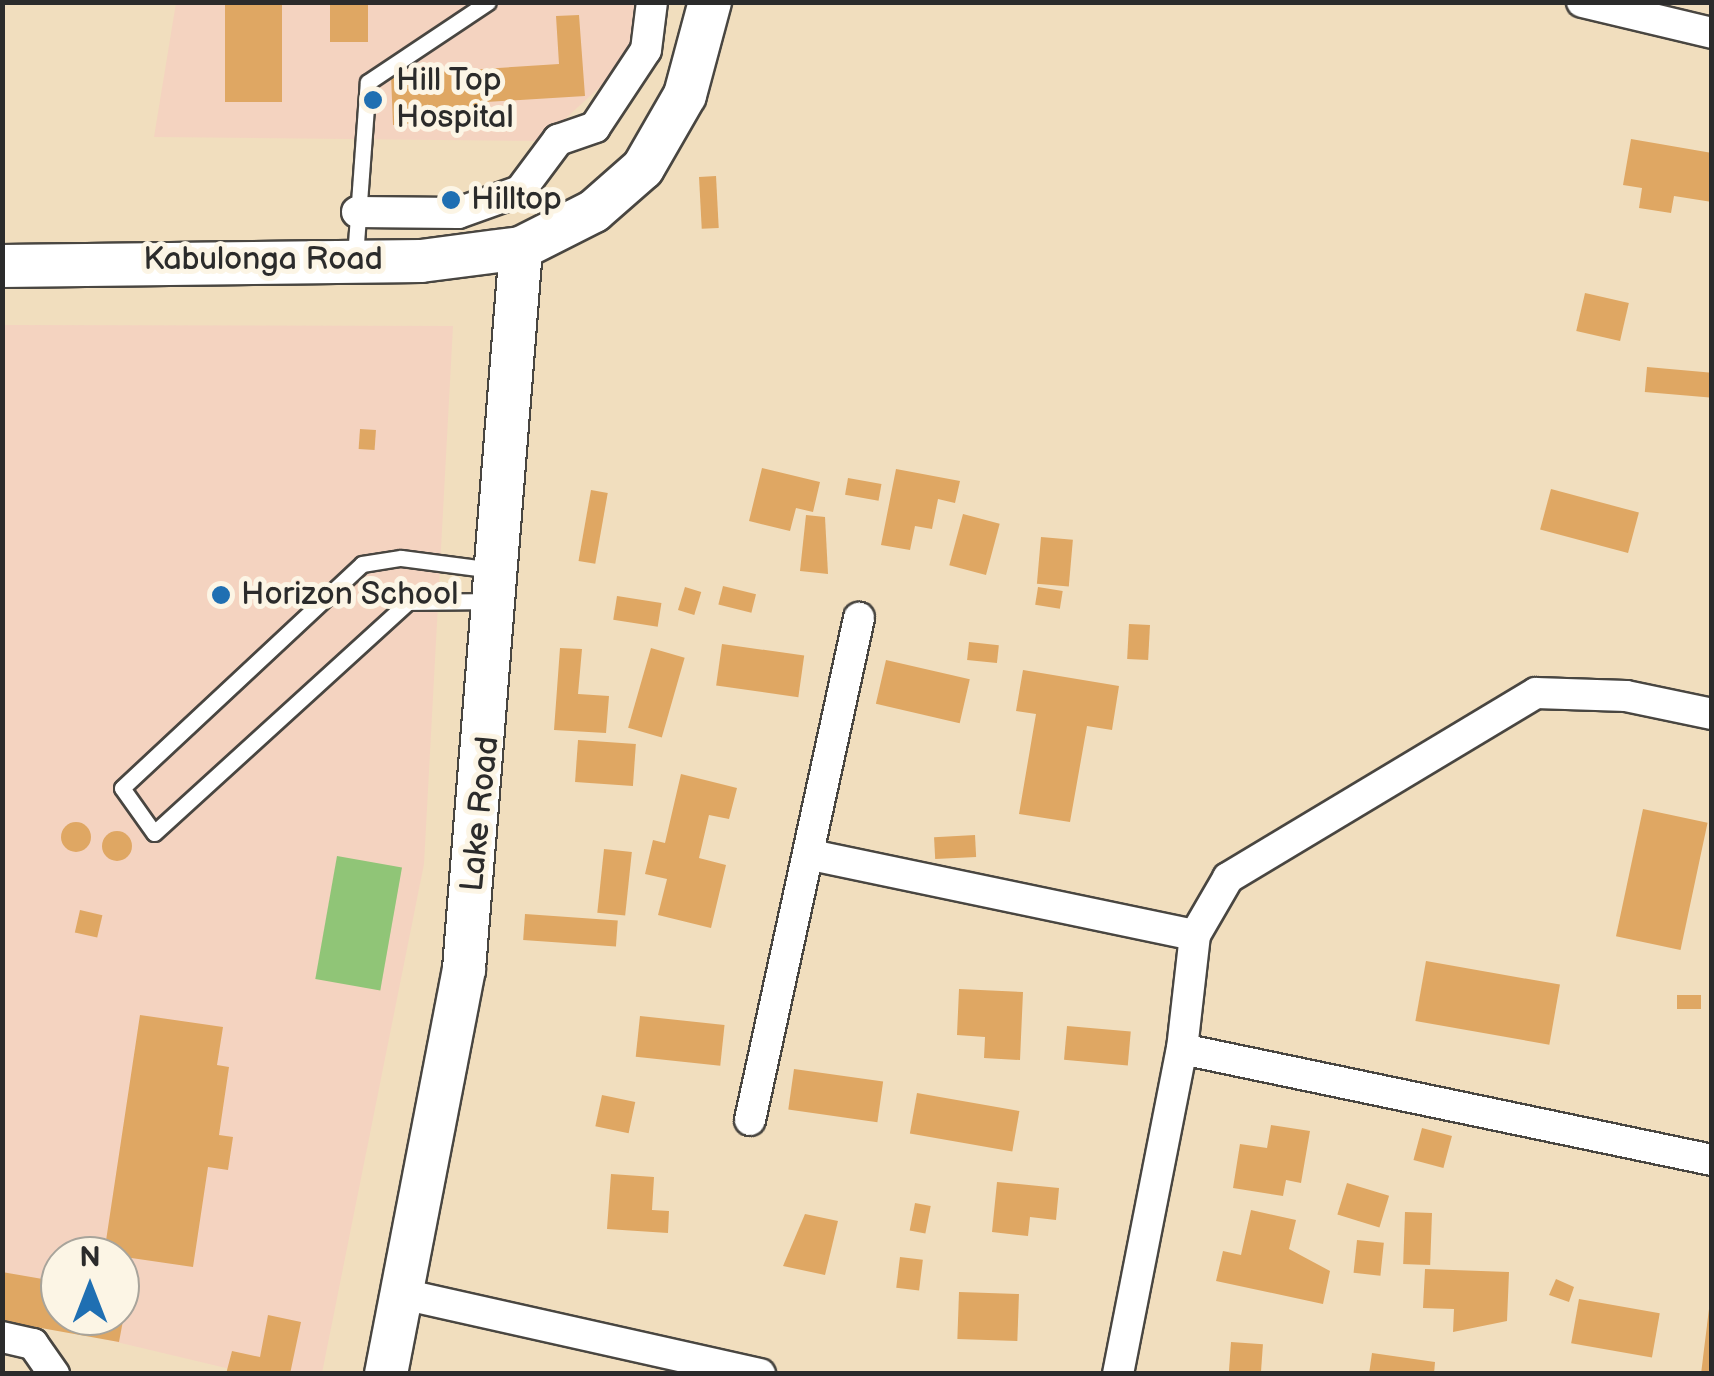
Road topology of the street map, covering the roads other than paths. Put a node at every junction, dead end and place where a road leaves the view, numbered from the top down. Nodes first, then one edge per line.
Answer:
1 (488, 2) edge
2 (652, 2) edge
3 (710, 2) edge
4 (1582, 2) edge
5 (1712, 33) edge
6 (357, 212) junction
7 (522, 248) junction
8 (355, 260) junction
9 (2, 266) edge
10 (500, 586) junction
11 (859, 618) dead end
12 (1712, 714) edge
13 (811, 855) junction
14 (1194, 935) junction
15 (1182, 1049) junction
16 (750, 1120) dead end
17 (1712, 1160) edge
18 (402, 1294) junction
19 (2, 1337) edge
20 (54, 1374) edge
21 (386, 1374) edge
22 (760, 1374) edge
23 (1118, 1374) edge

1 - 6 lane
2 - 6 street
3 - 7 main road, Kabulonga Road
4 - 5 street
6 - 8 lane
7 - 8 main road, Kabulonga Road
7 - 10 main road, Lake Road
8 - 9 main road, Kabulonga Road
10 - 10 lane
10 - 18 main road, Lake Road
11 - 13 street
12 - 14 street
13 - 14 street
13 - 16 street
14 - 15 street
15 - 17 street
15 - 23 street
18 - 21 main road, Lake Road
18 - 22 street
19 - 20 street

